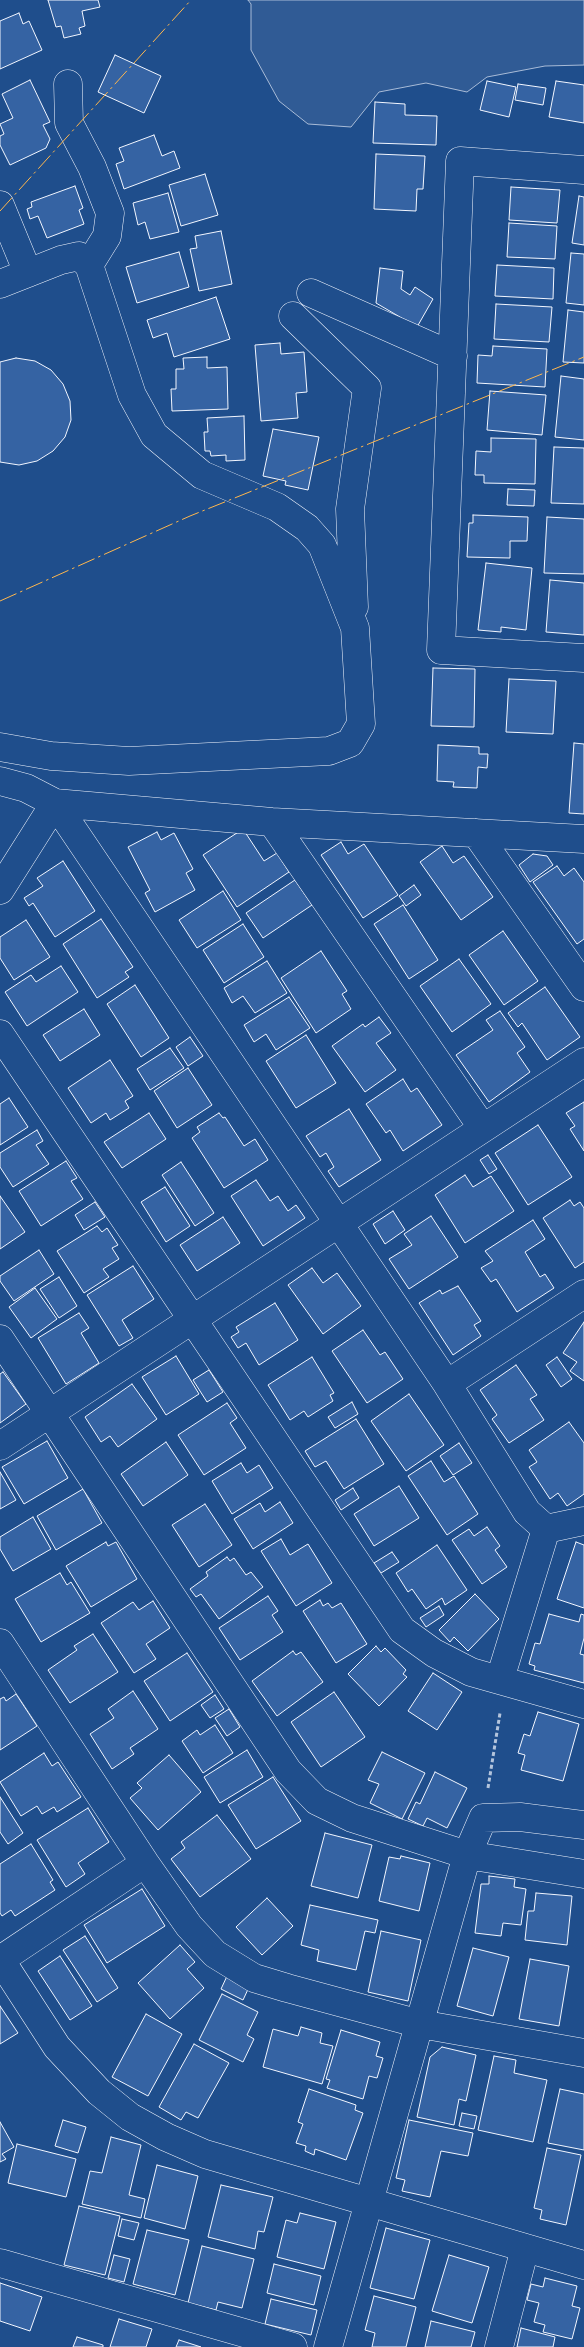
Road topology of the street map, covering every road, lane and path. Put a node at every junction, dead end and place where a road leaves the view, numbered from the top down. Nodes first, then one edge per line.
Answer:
1 (68, 84) dead end
2 (584, 170) edge
3 (0, 205) edge
4 (89, 265) junction
5 (28, 273) junction
6 (0, 284) edge
7 (311, 293) dead end
8 (293, 316) dead end
9 (453, 356) junction
10 (355, 628) junction
11 (584, 658) edge
12 (0, 748) edge
13 (0, 781) edge
14 (55, 803) junction
15 (272, 822) junction
16 (476, 833) junction
17 (584, 839) edge
18 (0, 890) edge
19 (584, 987) edge
20 (0, 1034) edge
21 (584, 1062) edge
22 (482, 1127) junction
23 (337, 1223) junction
24 (584, 1294) edge
25 (193, 1321) junction
26 (0, 1339) edge
27 (447, 1384) junction
28 (49, 1414) junction
29 (0, 1446) edge
30 (584, 1521) edge
31 (546, 1529) junction
32 (0, 1642) edge
33 (503, 1680) junction
34 (584, 1704) edge
35 (483, 1818) junction
36 (584, 1825) edge
37 (467, 1855) junction
38 (145, 1863) junction
39 (584, 1874) edge
40 (0, 1959) edge
41 (420, 2024) junction
42 (584, 2053) edge
43 (369, 2202) junction
44 (525, 2248) junction
45 (0, 2263) edge
46 (584, 2265) edge
47 (293, 2347) edge
48 (328, 2347) edge
49 (499, 2347) edge

1 - 4 street
2 - 9 street
3 - 5 street
4 - 5 street
4 - 10 street
5 - 6 street
7 - 9 street
8 - 10 street
9 - 11 street
10 - 12 street
13 - 14 street
14 - 15 street
14 - 18 street
14 - 23 street
15 - 16 street
15 - 22 street
16 - 17 street
16 - 19 street
20 - 25 street
21 - 22 street
22 - 23 street
23 - 25 street
23 - 27 street
24 - 27 street
25 - 28 street
25 - 33 street
26 - 28 street
27 - 31 street
28 - 29 street
28 - 37 street
30 - 31 street
31 - 33 street
32 - 38 street
33 - 34 street
33 - 35 path
35 - 36 street
35 - 37 street
37 - 39 street
37 - 41 street
38 - 40 street
38 - 41 street
40 - 43 street
41 - 42 street
41 - 43 street
43 - 44 street
43 - 48 street
44 - 46 street
44 - 49 street
45 - 47 street

